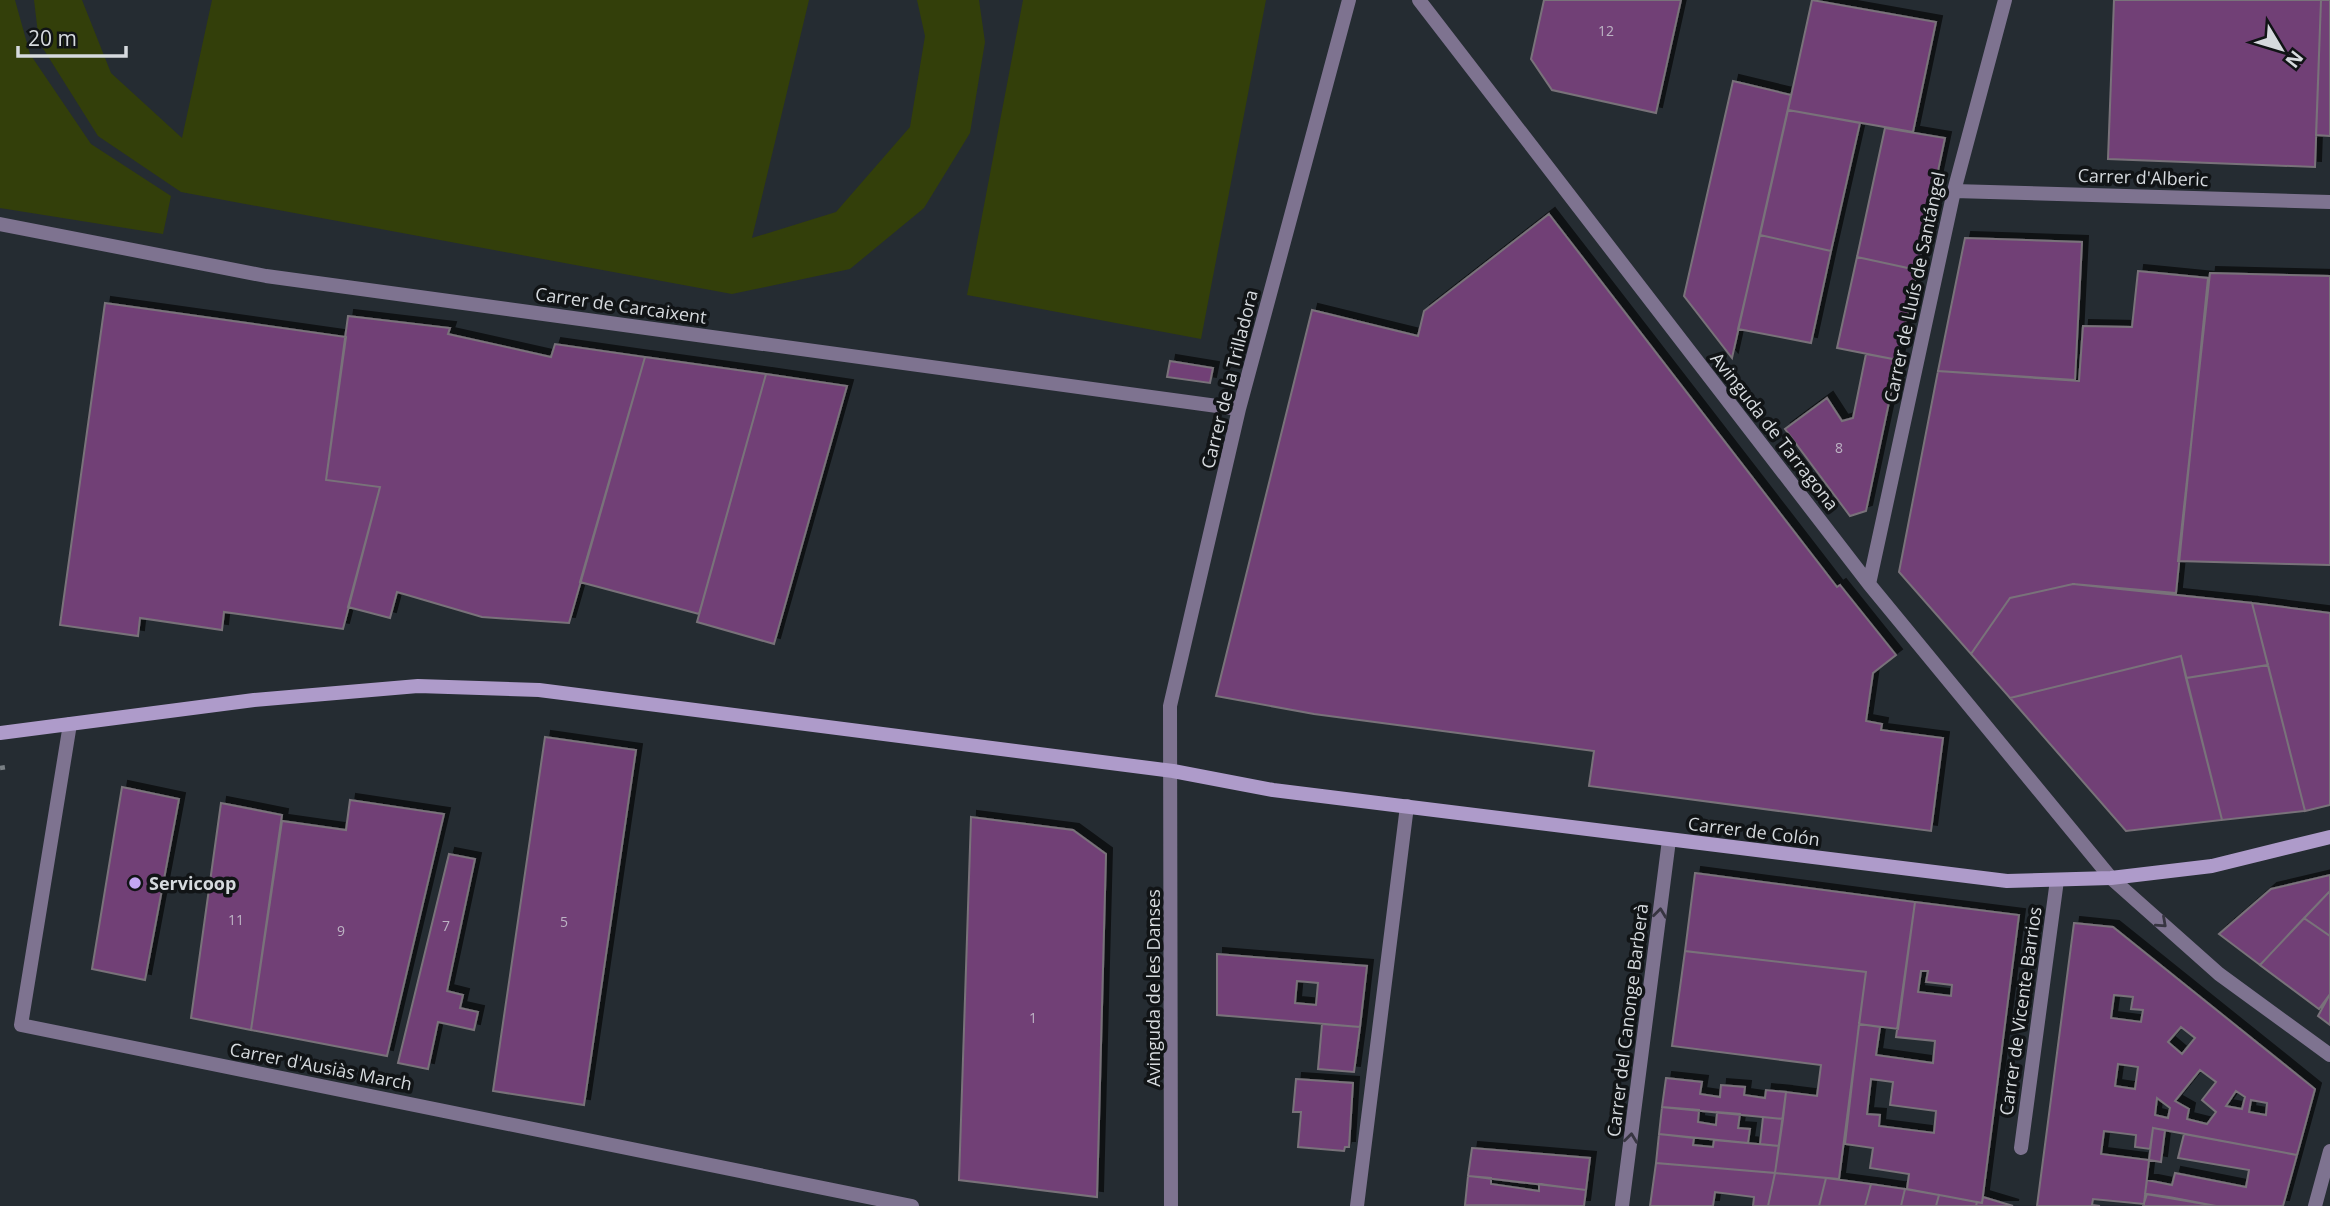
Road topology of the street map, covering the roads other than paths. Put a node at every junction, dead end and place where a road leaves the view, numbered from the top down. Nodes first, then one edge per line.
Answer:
1 (1349, 0) edge
2 (1419, 0) edge
3 (2005, 0) edge
4 (1954, 191) junction
5 (2330, 202) edge
6 (0, 224) edge
7 (1239, 410) junction
8 (1869, 584) junction
9 (70, 724) junction
10 (0, 733) edge
11 (1172, 771) junction
12 (1407, 806) junction
13 (2330, 837) edge
14 (1670, 840) junction
15 (2111, 878) junction
16 (2057, 880) junction
17 (2330, 1055) edge
18 (2021, 1148) dead end
19 (2330, 1151) edge
20 (912, 1206) edge
21 (1171, 1206) edge
22 (1357, 1206) edge
23 (1622, 1206) edge
24 (2315, 1206) edge

1 - 7 street, Carrer de la Trilladora
2 - 8 street, Avinguda de Tarragona
3 - 4 street, Carrer de Lluís de Santángel
4 - 5 street, Carrer d'Alberic
4 - 8 street, Carrer de Lluís de Santángel
6 - 7 street, Carrer de Carcaixent
7 - 11 street, Carrer de la Trilladora
8 - 15 street, Avinguda de Tarragona
9 - 10 street, Carrer de Colón
9 - 11 street, Carrer de Colón
9 - 20 street, Carrer d'Ausiàs March
11 - 12 street, Carrer de Colón
11 - 21 street, Avinguda de les Danses
12 - 14 street, Carrer de Colón
12 - 22 street
13 - 15 street, Carrer de Colón
14 - 16 street, Carrer de Colón
23 -> 14 street, Carrer del Canonge Barberà
15 - 16 street, Carrer de Colón
15 -> 17 street, Avinguda de Tarragona
16 - 18 street, Carrer de Vicente Barrios
19 - 24 street

